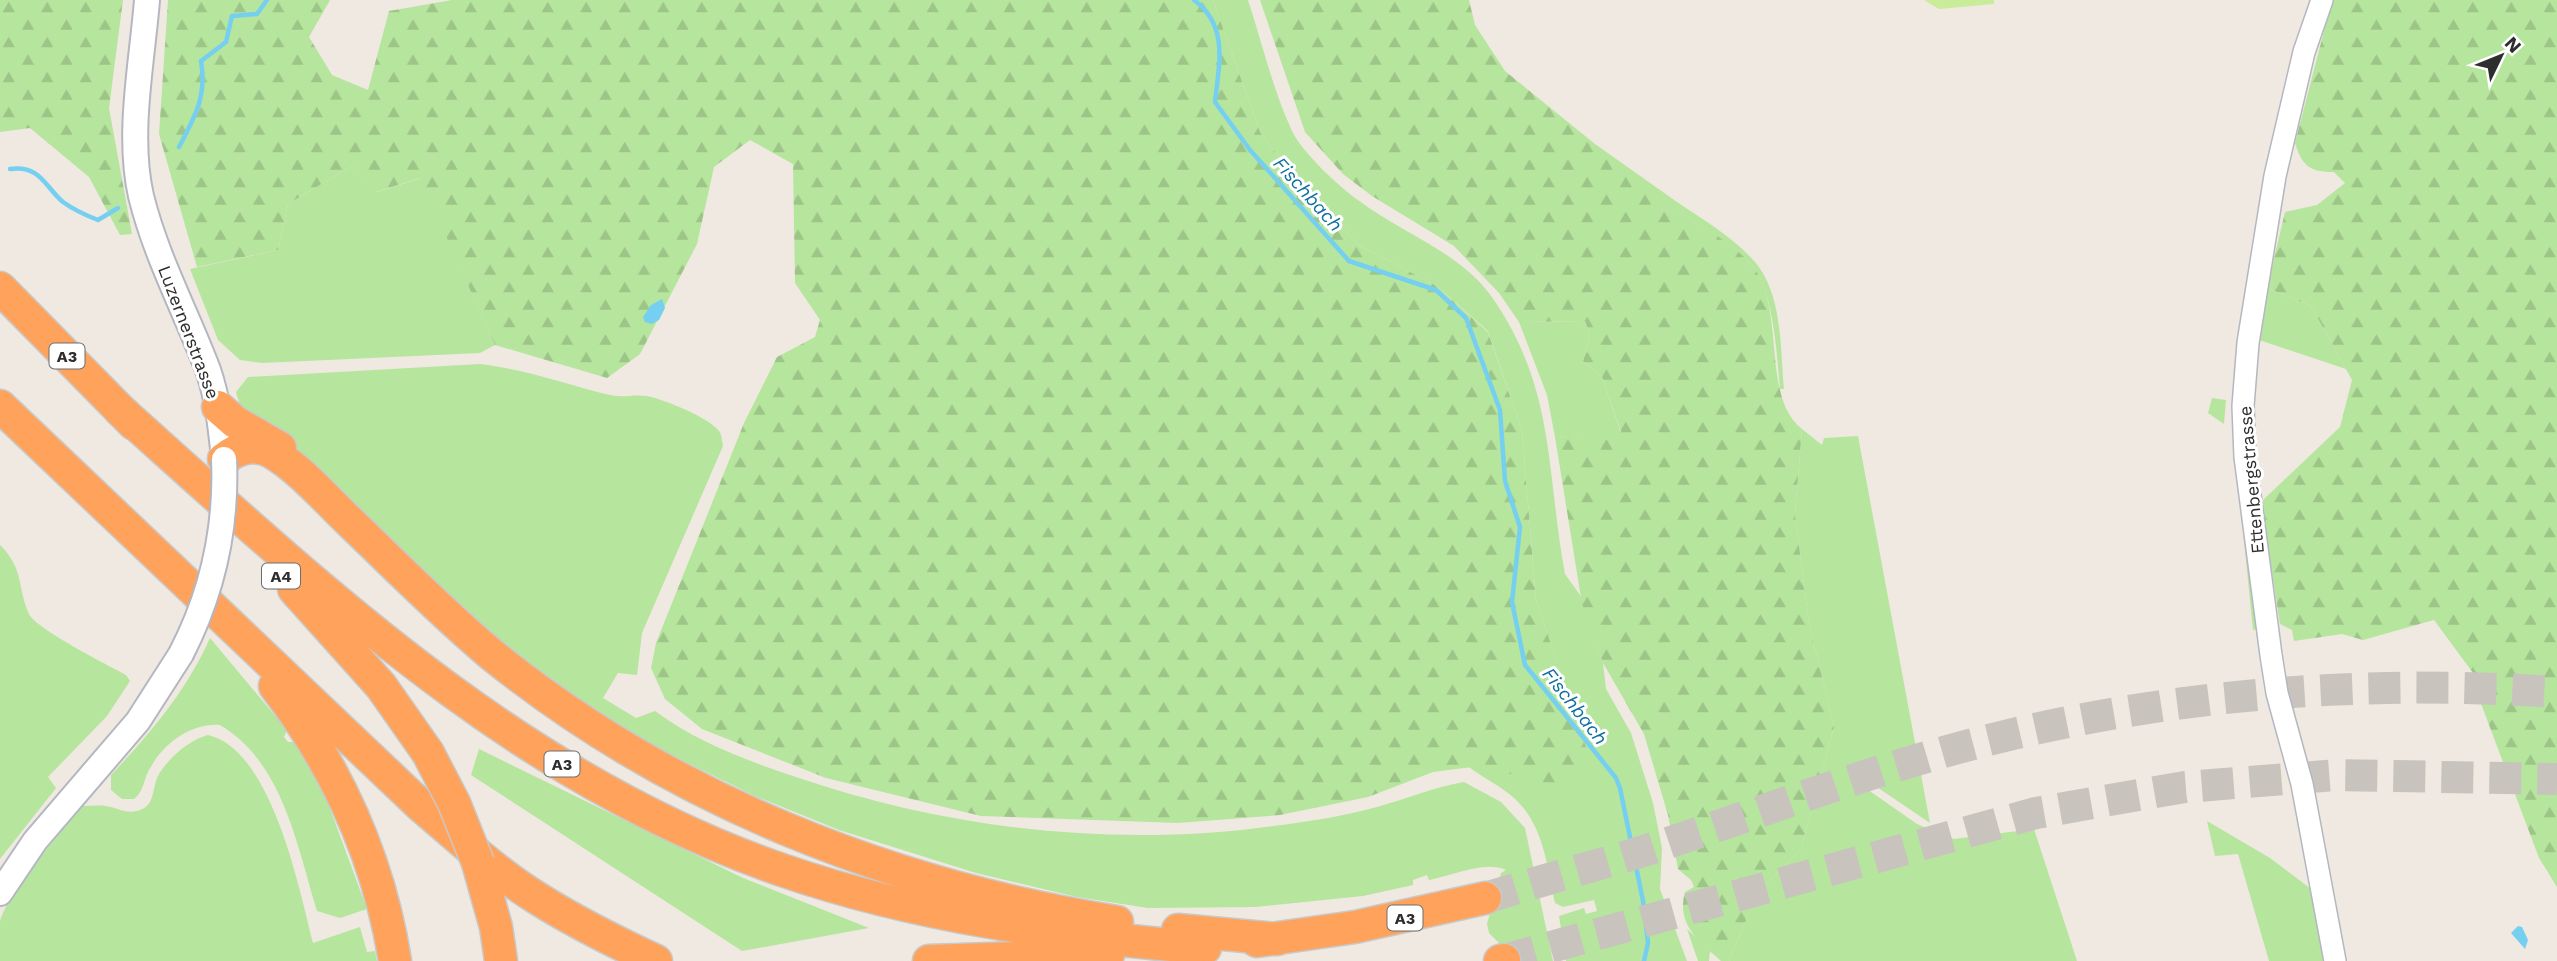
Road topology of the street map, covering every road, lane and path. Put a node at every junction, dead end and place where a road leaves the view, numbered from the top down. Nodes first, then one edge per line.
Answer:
1 (147, 0) edge
2 (2322, 0) edge
3 (0, 289) edge
4 (0, 406) edge
5 (218, 407) junction
6 (120, 410) junction
7 (225, 459) junction
8 (305, 479) junction
9 (219, 616) junction
10 (0, 893) edge
11 (1485, 898) tunnel mouth
12 (1278, 939) junction
13 (1205, 948) junction
14 (501, 957) edge
15 (396, 961) edge
16 (656, 961) edge
17 (929, 961) edge
18 (2335, 961) edge

1 - 5 main road, Luzernerstrasse
2 - 18 street, Ettenbergstrasse
3 - 6 highway, A3
4 - 9 highway
5 - 7 main road, Luzernerstrasse
5 - 8 highway
6 - 13 highway, A3
6 - 14 highway, A4, bridge
7 - 8 highway
7 - 10 main road, Luzernerstrasse, bridge
8 - 12 highway, A3
9 - 15 highway
9 - 16 highway
11 - 12 highway, A3
12 - 13 highway, A3
13 - 17 highway

